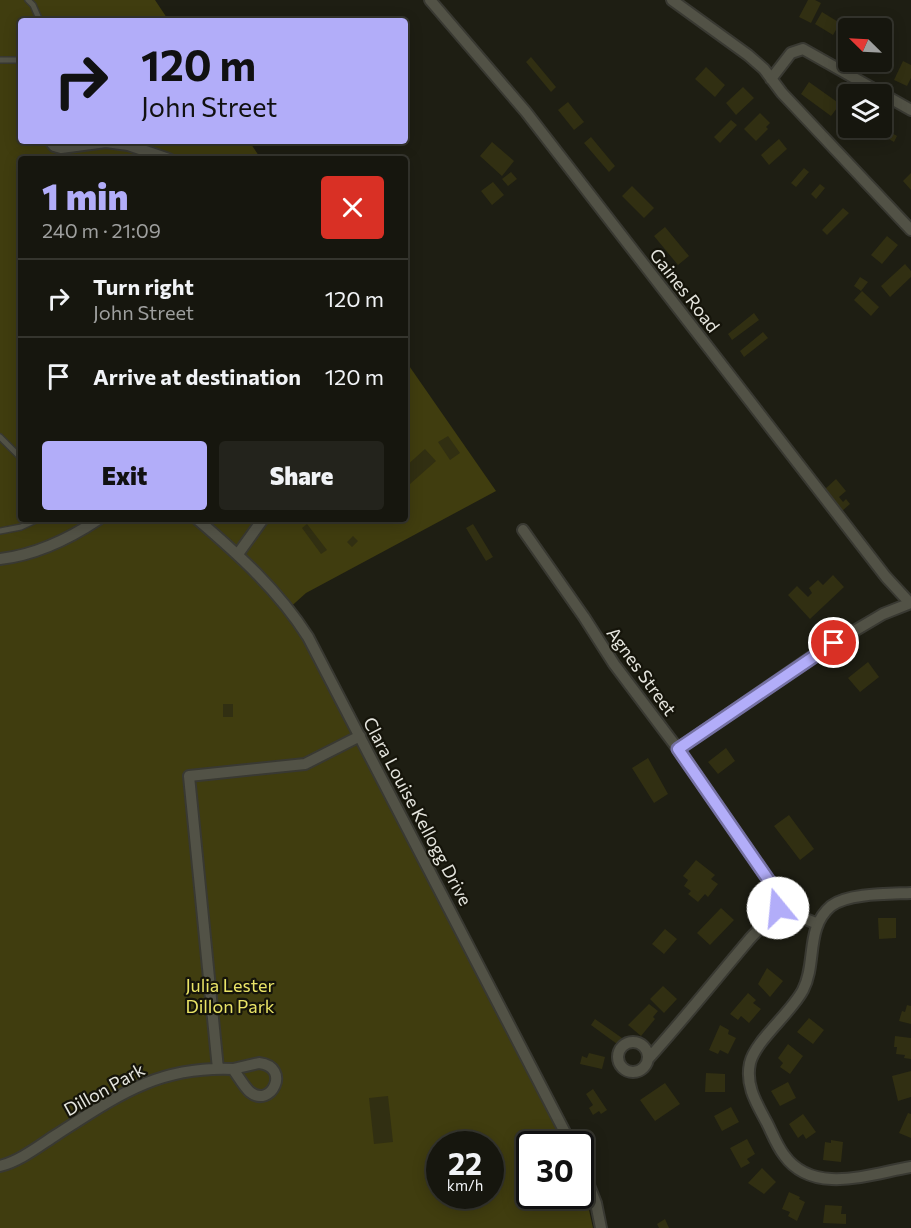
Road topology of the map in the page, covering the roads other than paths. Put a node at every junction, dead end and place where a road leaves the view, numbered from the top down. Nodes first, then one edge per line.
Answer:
1 (28, 0) edge
2 (430, 0) edge
3 (672, 0) edge
4 (39, 18) edge
5 (0, 58) edge
6 (18, 60) edge
7 (771, 79) junction
8 (911, 110) edge
9 (53, 144) edge
10 (96, 144) edge
11 (121, 144) edge
12 (160, 156) edge
13 (911, 230) edge
14 (0, 437) edge
15 (18, 455) edge
16 (32, 522) edge
17 (94, 522) edge
18 (201, 522) edge
19 (261, 522) edge
20 (523, 530) dead end
21 (0, 531) edge
22 (238, 554) junction
23 (0, 559) edge
24 (911, 603) edge
25 (360, 736) junction
26 (678, 749) junction
27 (911, 892) edge
28 (778, 908) junction
29 (818, 924) junction
30 (649, 1058) dead end
31 (218, 1069) junction
32 (232, 1070) dead end
33 (564, 1131) edge
34 (0, 1166) edge
35 (911, 1167) edge
36 (594, 1198) edge
37 (601, 1228) edge

1 - 4 lane
2 - 24 street, Gaines Road
3 - 7 street
5 - 6 lane
7 - 8 street
7 - 13 street
9 - 10 street
11 - 12 street
14 - 15 lane
16 - 21 lane
17 - 23 street
18 - 22 street, Clara Louise Kellogg Drive
19 - 22 street
20 - 26 street, Agnes Street
22 - 25 street, Clara Louise Kellogg Drive
24 - 26 street
25 - 31 street
25 - 33 street, Clara Louise Kellogg Drive
26 - 28 street, Agnes Street
27 - 29 street
28 - 29 street
28 - 30 street
29 - 35 street
31 - 32 street, Dillon Park
31 - 34 street, Dillon Park
36 - 37 street

